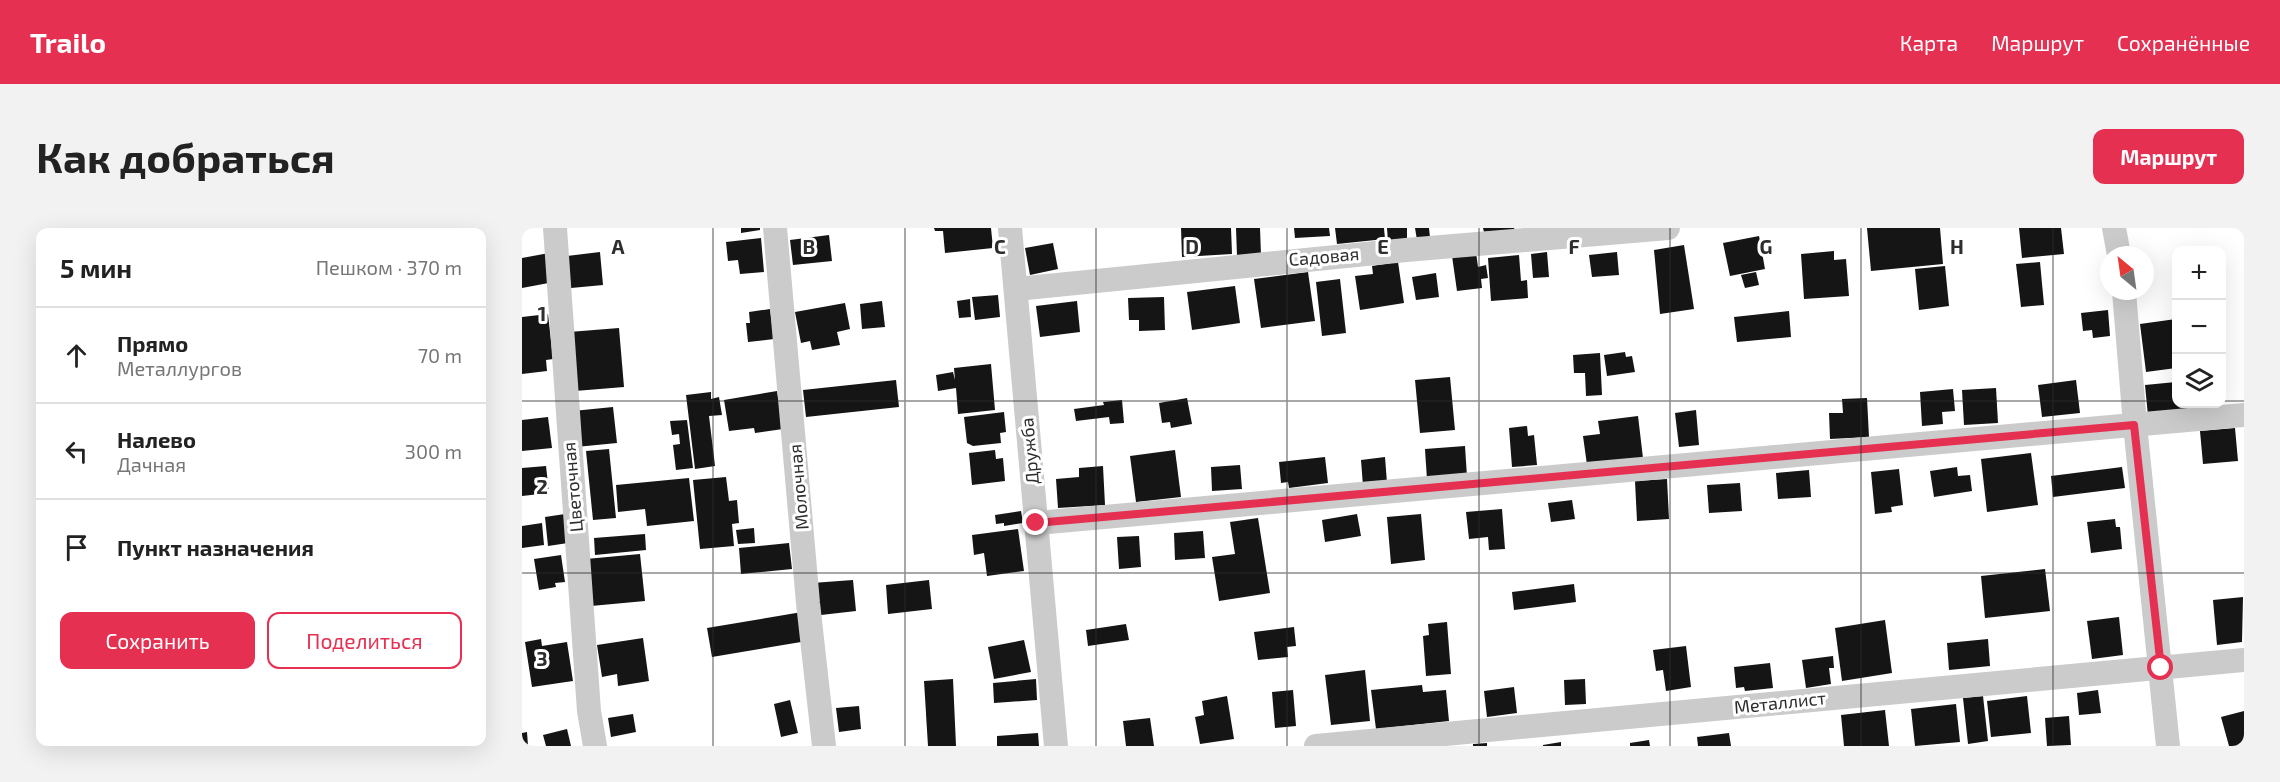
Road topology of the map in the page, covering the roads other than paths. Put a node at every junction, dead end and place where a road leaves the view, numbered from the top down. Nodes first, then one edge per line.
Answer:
1 (555, 228) edge
2 (775, 228) edge
3 (1010, 228) edge
4 (1668, 228) edge
5 (2114, 228) edge
6 (2117, 246) edge
7 (1016, 289) junction
8 (2125, 300) edge
9 (2244, 414) edge
10 (2134, 425) junction
11 (1036, 523) junction
12 (2244, 660) edge
13 (2161, 668) junction
14 (595, 746) edge
15 (824, 746) edge
16 (1056, 746) edge
17 (1316, 746) edge
18 (2168, 746) edge

1 - 14 street, Цветочная
2 - 15 street, Молочная
3 - 7 street, Дружба
4 - 7 street, Садовая
5 - 6 street
7 - 11 street, Дружба
8 - 10 street
9 - 10 street
10 - 11 street
10 - 13 street
11 - 16 street, Дружба
12 - 13 street, Металлист
13 - 17 street, Металлист
13 - 18 street

